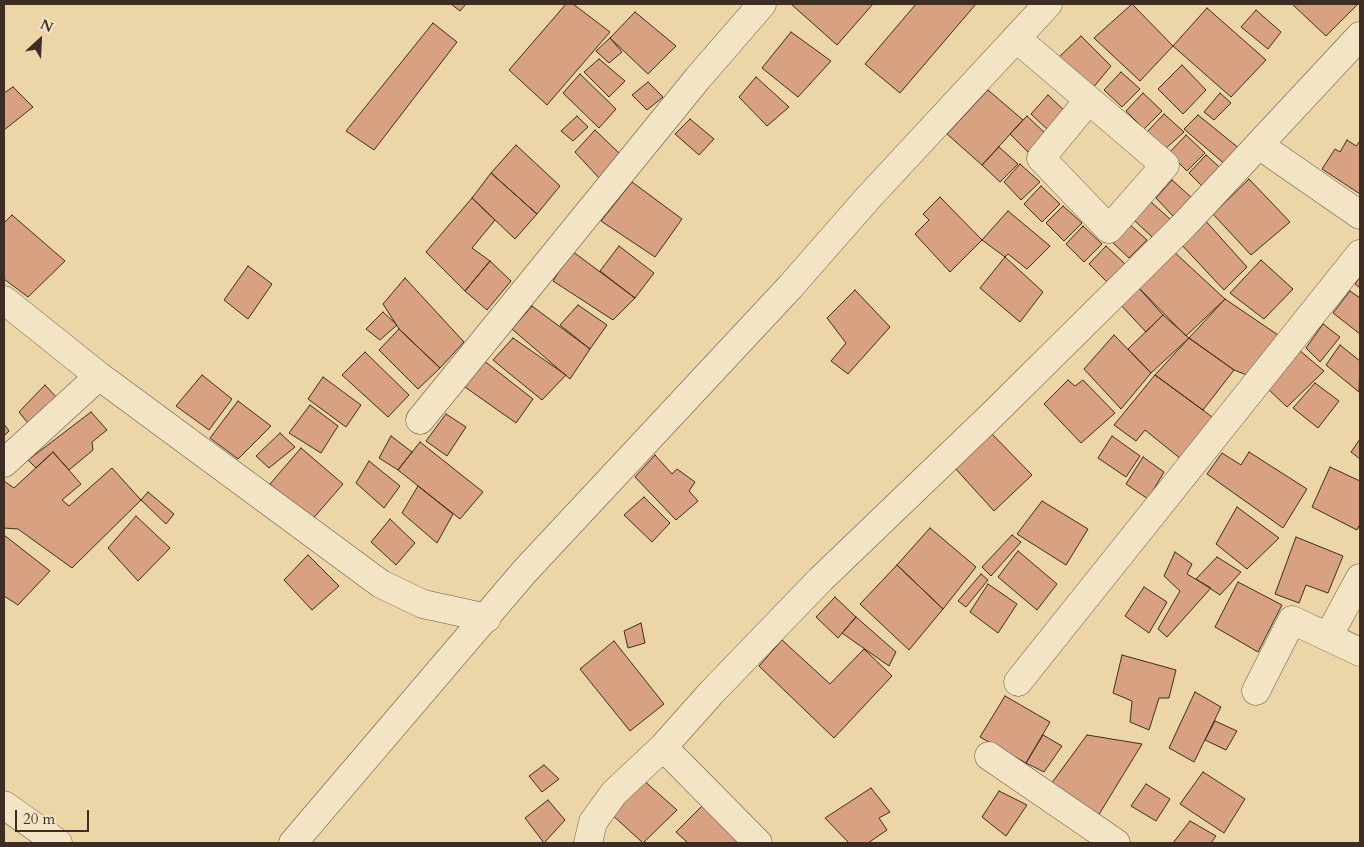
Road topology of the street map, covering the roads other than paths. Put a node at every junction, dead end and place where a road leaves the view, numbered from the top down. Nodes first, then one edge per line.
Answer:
1 (762, 4) edge
2 (1048, 4) edge
3 (1360, 36) edge
4 (1016, 38) junction
5 (1088, 101) junction
6 (1258, 145) junction
7 (1360, 215) edge
8 (1360, 254) edge
9 (4, 300) edge
10 (99, 376) junction
11 (420, 420) dead end
12 (4, 463) edge
13 (1360, 578) edge
14 (487, 618) junction
15 (1328, 637) junction
16 (1360, 652) edge
17 (1018, 682) dead end
18 (1256, 691) dead end
19 (662, 747) junction
20 (988, 756) dead end
21 (4, 805) edge
22 (58, 843) edge
23 (293, 843) edge
24 (588, 843) edge
25 (758, 843) edge
26 (1116, 843) edge

1 - 11 street
2 - 4 street
3 - 6 street
4 - 5 street
4 - 14 street
5 - 5 street
6 - 7 street
6 - 19 street
8 - 17 street
9 - 10 street
10 - 12 street
10 - 14 street
13 - 15 street
14 - 23 street
15 - 16 street
15 - 18 street
19 - 24 street
19 - 25 street
20 - 26 street
21 - 22 street

